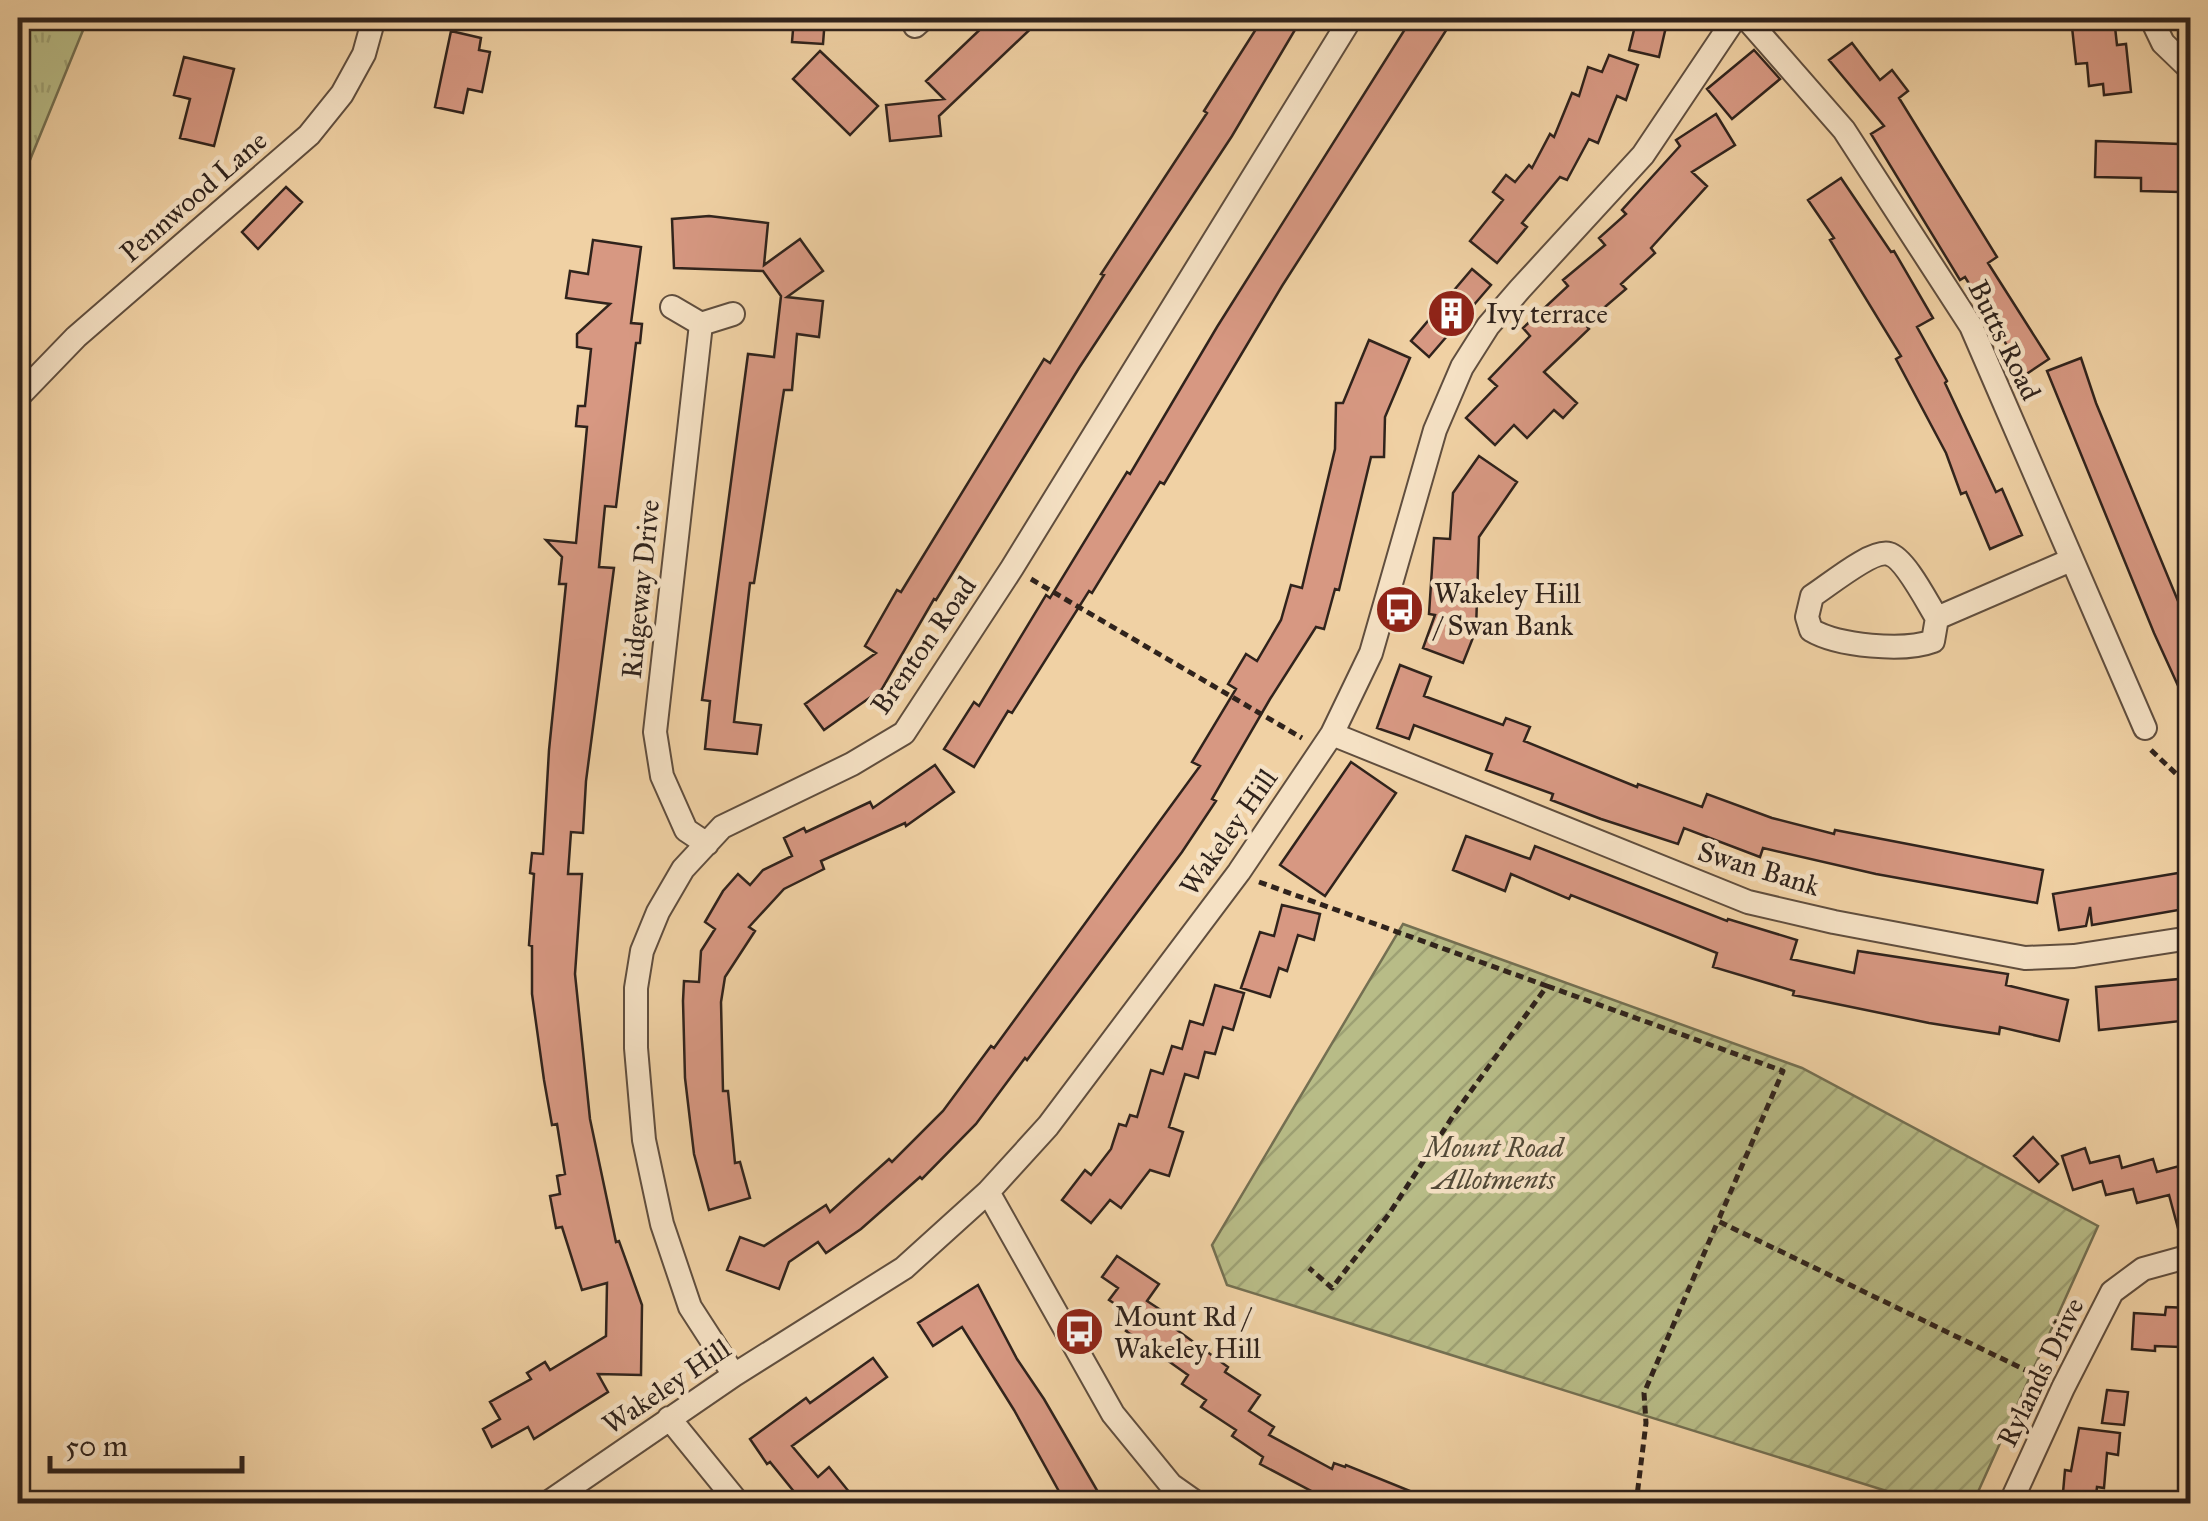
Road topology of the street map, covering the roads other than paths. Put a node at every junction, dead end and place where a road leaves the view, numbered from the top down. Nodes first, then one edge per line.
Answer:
1 (374, 18) edge
2 (1351, 18) edge
3 (1735, 18) edge
4 (1746, 18) edge
5 (2151, 18) edge
6 (2190, 69) edge
7 (672, 308) dead end
8 (733, 314) dead end
9 (701, 324) junction
10 (18, 397) edge
11 (2072, 560) junction
12 (1937, 618) junction
13 (2145, 728) road end
14 (1327, 742) junction
15 (707, 844) junction
16 (2190, 938) edge
17 (988, 1192) junction
18 (2190, 1256) edge
19 (734, 1375) junction
20 (669, 1418) junction
21 (546, 1504) edge
22 (739, 1504) edge
23 (1198, 1504) edge
24 (2010, 1504) edge

1 - 10 street, Pennwood Lane
2 - 15 street, Brenton Road
3 - 14 street, Wakeley Hill
4 - 11 street, Butts Road
5 - 6 street
7 - 9 street
8 - 9 street
9 - 15 street, Ridgeway Drive
11 - 12 street
11 - 13 street, Butts Road
12 - 12 street
14 - 16 street, Swan Bank
14 - 17 street, Wakeley Hill
15 - 19 street, Brenton Road
17 - 19 street, Wakeley Hill
17 - 23 street
18 - 24 street, Rylands Drive
19 - 20 street, Wakeley Hill
20 - 21 street, Wakeley Hill
20 - 22 street

